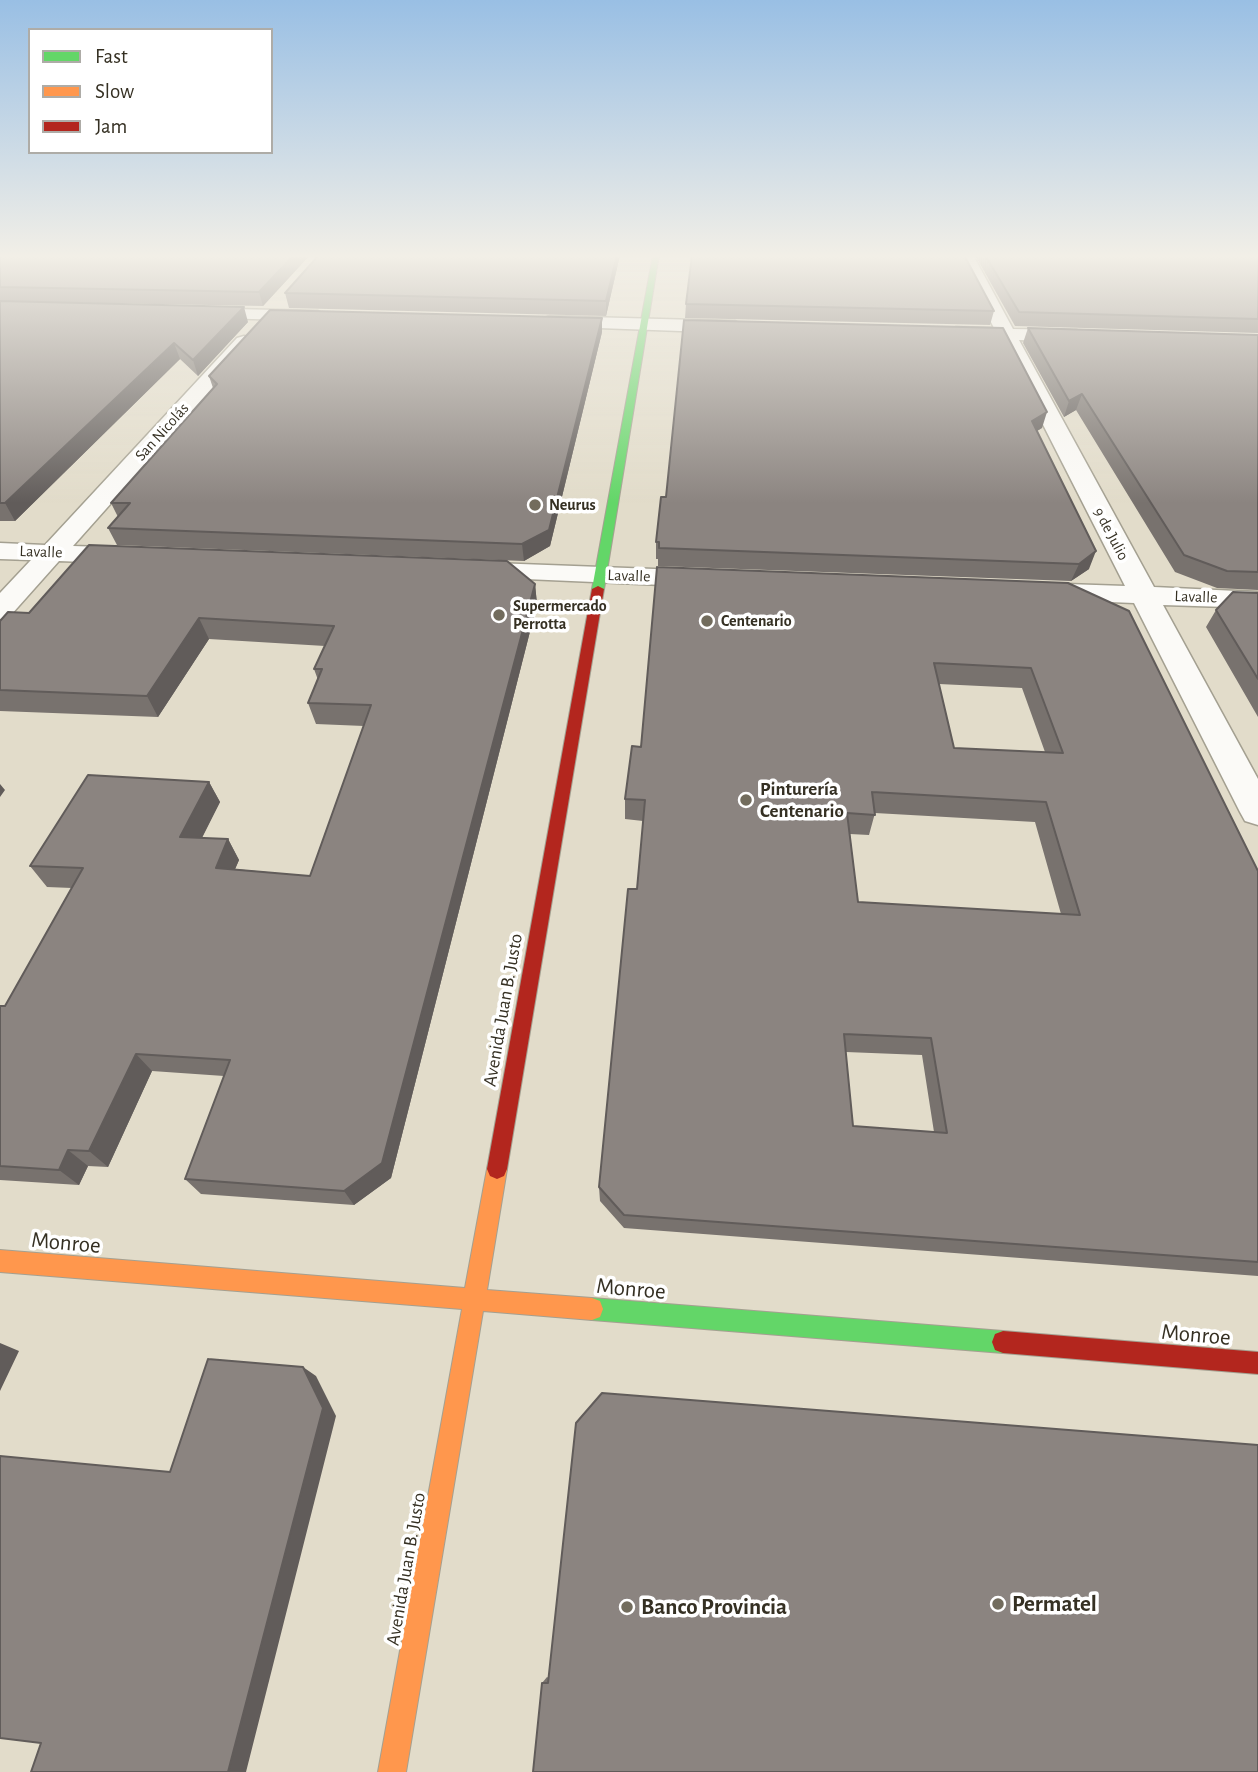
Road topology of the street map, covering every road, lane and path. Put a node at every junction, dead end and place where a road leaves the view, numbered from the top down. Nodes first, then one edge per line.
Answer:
1 (248, 338) edge
2 (643, 338) edge
3 (1010, 338) edge
4 (0, 551) edge
5 (52, 553) junction
6 (161, 557) edge
7 (448, 569) edge
8 (598, 575) junction
9 (735, 580) edge
10 (1008, 590) edge
11 (1144, 595) junction
12 (1258, 600) edge
13 (0, 610) edge
14 (1258, 812) edge
15 (0, 1261) edge
16 (474, 1300) junction
17 (1258, 1363) edge
18 (392, 1772) edge

1 - 5 street, San Nicolás
2 - 8 main road, Avenida Juan B. Justo
3 - 11 street, 9 de Julio
4 - 5 street, Lavalle
5 - 6 street, Lavalle
5 - 13 street, San Nicolás
7 - 8 street, Lavalle
8 - 9 street, Lavalle
8 - 16 main road, Avenida Juan B. Justo
10 - 11 street, Lavalle
11 - 12 street, Lavalle
11 - 14 street, 9 de Julio
15 - 16 main road, Monroe
16 - 17 main road, Monroe
16 - 18 main road, Avenida Juan B. Justo

